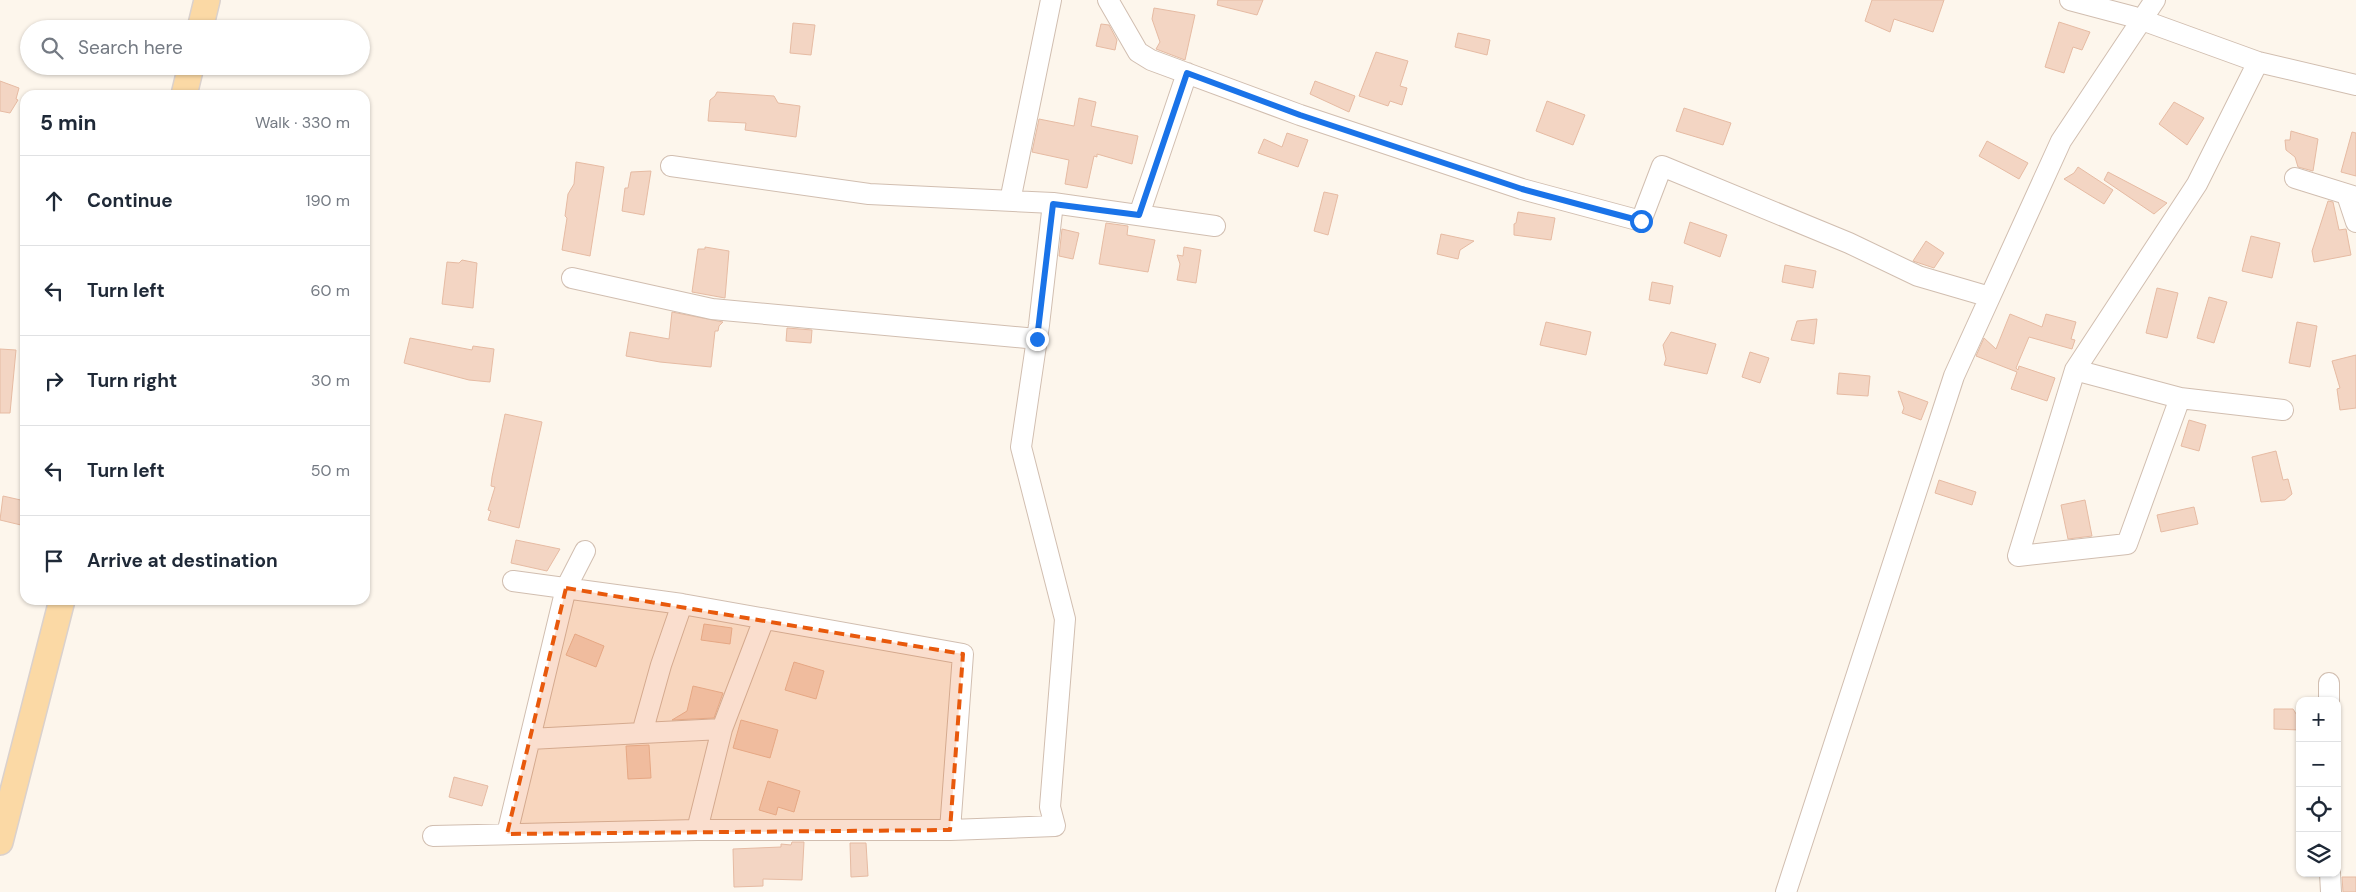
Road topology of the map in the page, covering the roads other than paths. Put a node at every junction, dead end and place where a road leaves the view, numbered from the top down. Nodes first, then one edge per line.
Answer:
1 (207, 0) edge
2 (1051, 0) edge
3 (1108, 0) edge
4 (2070, 0) edge
5 (2155, 0) edge
6 (2138, 18) junction
7 (202, 20) edge
8 (2258, 62) junction
9 (1187, 73) junction
10 (189, 75) edge
11 (2356, 85) edge
12 (185, 90) edge
13 (671, 166) dead end
14 (2296, 178) dead end
15 (2352, 196) edge
16 (1010, 201) junction
17 (1053, 204) junction
18 (1139, 215) junction
19 (2356, 222) edge
20 (1215, 226) dead end
21 (572, 278) dead end
22 (1990, 297) junction
23 (1037, 339) junction
24 (2074, 370) junction
25 (2180, 398) junction
26 (2283, 410) dead end
27 (585, 551) dead end
28 (513, 581) dead end
29 (566, 588) junction
30 (682, 604) junction
31 (61, 605) edge
32 (764, 619) junction
33 (722, 728) junction
34 (642, 733) junction
35 (530, 739) junction
36 (697, 830) junction
37 (950, 830) junction
38 (507, 834) junction
39 (433, 836) dead end
40 (0, 842) edge
41 (2330, 877) edge
42 (1786, 892) edge
43 (2331, 892) edge

1 - 7 main road
2 - 16 street
3 - 9 street
4 - 6 street
5 - 6 street
6 - 8 street
6 - 22 street
8 - 11 street
8 - 24 street
9 - 18 street
9 - 22 street
10 - 12 main road
13 - 16 street
14 - 15 street
15 - 19 street
16 - 17 street
17 - 18 street
17 - 23 street
18 - 20 street
21 - 23 street
22 - 42 street
23 - 37 street
24 - 25 street
24 - 25 street
25 - 26 street
27 - 29 street
28 - 29 street
29 - 30 street
29 - 35 street
30 - 32 street
30 - 34 street
31 - 40 main road
32 - 33 street
32 - 37 street
33 - 34 street
33 - 36 street
34 - 35 street
35 - 38 street
36 - 37 street
36 - 38 street
38 - 39 street
41 - 43 street

